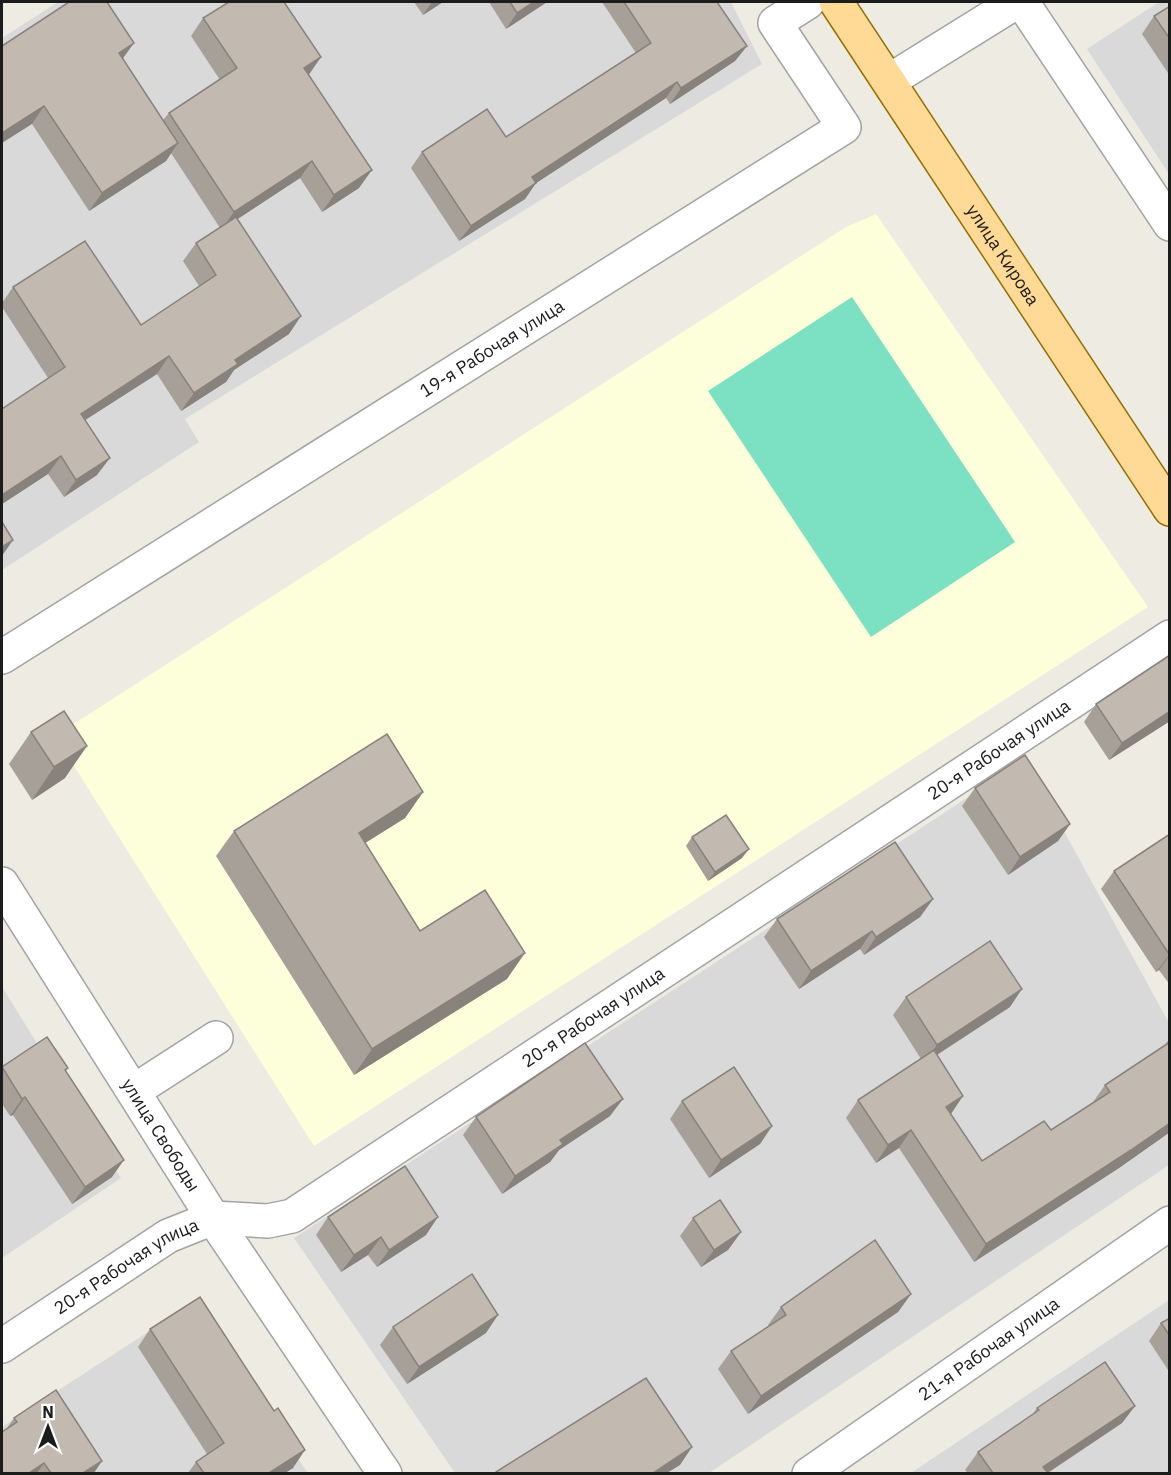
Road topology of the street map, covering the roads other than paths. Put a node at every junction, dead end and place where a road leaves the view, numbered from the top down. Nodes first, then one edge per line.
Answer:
1 (808, 2) edge
2 (836, 2) edge
3 (1016, 2) edge
4 (1022, 2) edge
5 (889, 81) junction
6 (1170, 224) edge
7 (1170, 509) edge
8 (1170, 637) edge
9 (2, 657) edge
10 (2, 884) edge
11 (216, 1038) dead end
12 (134, 1091) junction
13 (213, 1218) junction
14 (1170, 1223) edge
15 (2, 1347) edge
16 (385, 1473) edge
17 (808, 1473) edge

1 - 9 street, 19-я Рабочая улица
2 - 5 main road, улица Кирова
3 - 5 street
4 - 6 street
5 - 7 main road, улица Кирова
8 - 13 street, 20-я Рабочая улица
10 - 12 street, улица Свободы
11 - 12 street
12 - 13 street, улица Свободы
13 - 15 street, 20-я Рабочая улица
13 - 16 street, улица Свободы
14 - 17 street, 21-я Рабочая улица

